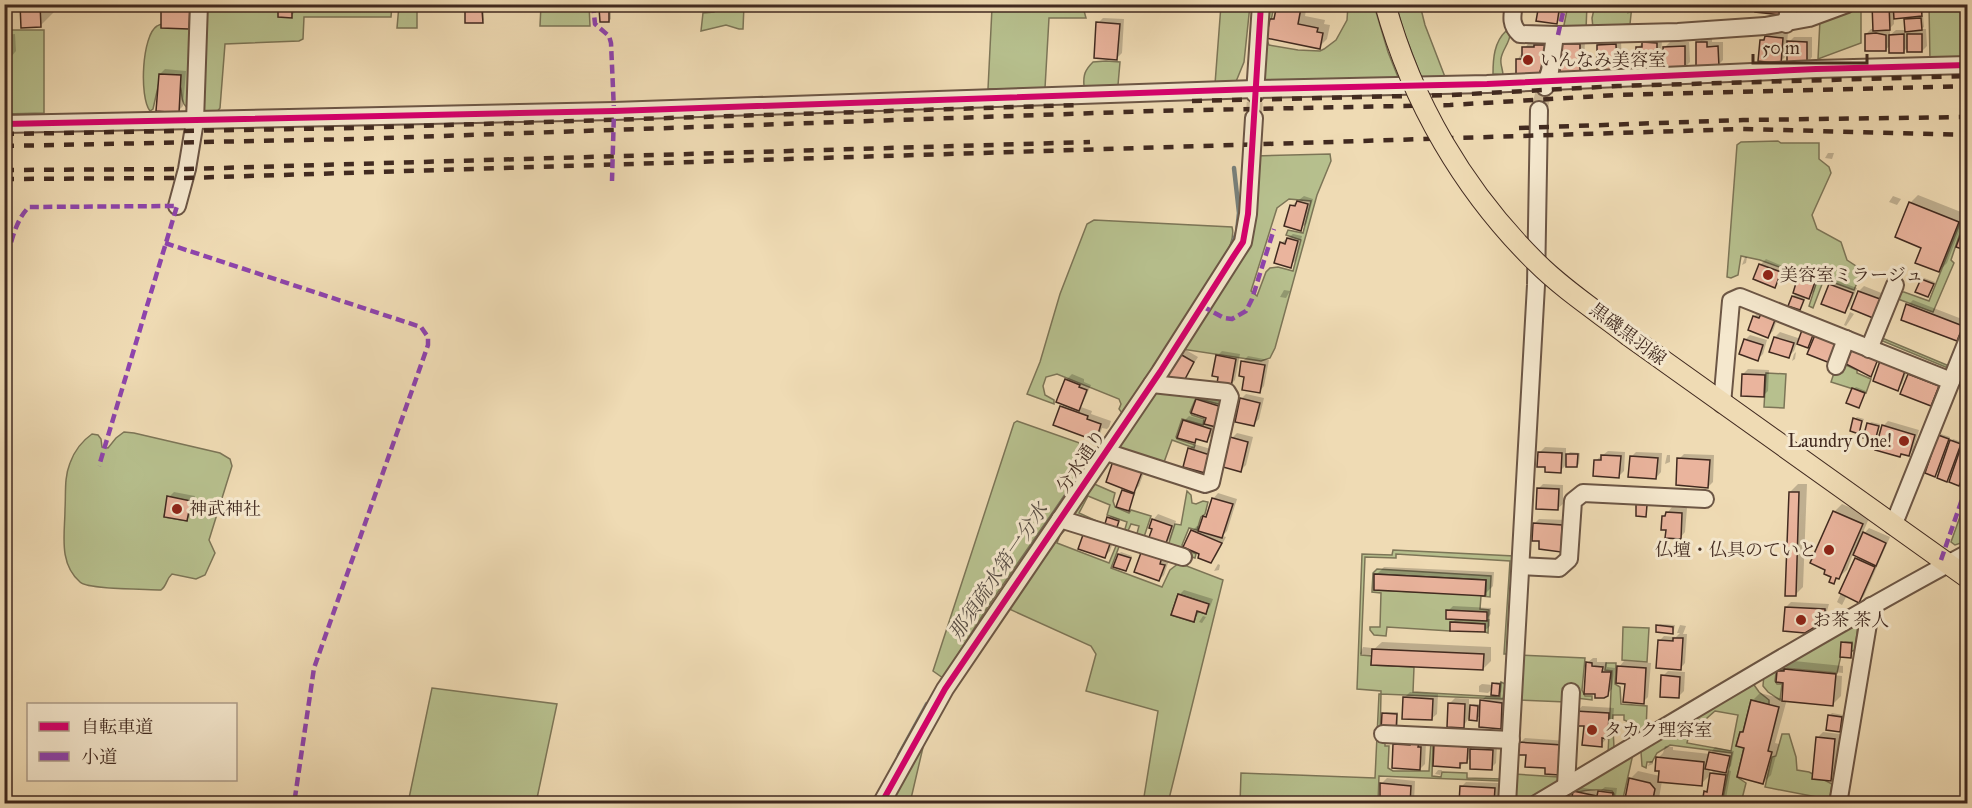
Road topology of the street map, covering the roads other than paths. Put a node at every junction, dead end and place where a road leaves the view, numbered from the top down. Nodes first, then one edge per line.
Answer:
1 (199, 4) edge
2 (1261, 4) edge
3 (1385, 4) edge
4 (1514, 4) edge
5 (1790, 4) edge
6 (1847, 4) edge
7 (1786, 24) junction
8 (1555, 35) junction
9 (1968, 65) edge
10 (1546, 84) junction
11 (1255, 92) junction
12 (1539, 110) tunnel mouth
13 (1254, 118) tunnel mouth
14 (195, 121) junction
15 (4, 124) edge
16 (177, 206) dead end
17 (1895, 285) dead end
18 (1846, 339) junction
19 (1968, 339) edge
20 (1869, 349) junction
21 (1836, 366) dead end
22 (1951, 381) junction
23 (1152, 384) junction
24 (1722, 404) junction
25 (1106, 452) junction
26 (1705, 499) dead end
27 (1060, 519) junction
28 (1893, 526) junction
29 (1968, 553) edge
30 (1183, 557) dead end
31 (1948, 564) junction
32 (1521, 566) junction
33 (1968, 578) edge
34 (1871, 606) junction
35 (1571, 692) dead end
36 (1383, 734) dead end
37 (1511, 740) junction
38 (1566, 786) junction
39 (881, 804) edge
40 (1507, 804) edge
41 (1536, 804) edge
42 (1838, 804) edge

1 - 14 street
2 - 11 street
3 - 24 main road, 黒磯黒羽線, bridge
4 - 8 street
5 - 7 street
6 - 7 street
7 - 8 street
8 - 10 street
9 - 10 street
10 - 11 street
11 - 14 street
12 - 32 street
13 - 23 street, 分水通り
14 - 15 street
14 - 16 street
17 - 20 street
18 - 20 street
18 - 21 street
18 - 24 street
19 - 22 street
20 - 22 street
22 - 28 street
23 - 25 street, 分水通り
23 - 25 street
24 - 28 main road, 黒磯黒羽線
25 - 27 street, 分水通り
26 - 32 street
27 - 30 street
27 - 39 street, 分水通り
28 - 31 main road, 黒磯黒羽線
29 - 31 street
31 - 33 main road, 黒磯黒羽線
31 - 34 street
32 - 37 street
34 - 38 street
34 - 42 street
35 - 38 street
36 - 37 street
37 - 40 street
38 - 41 street

